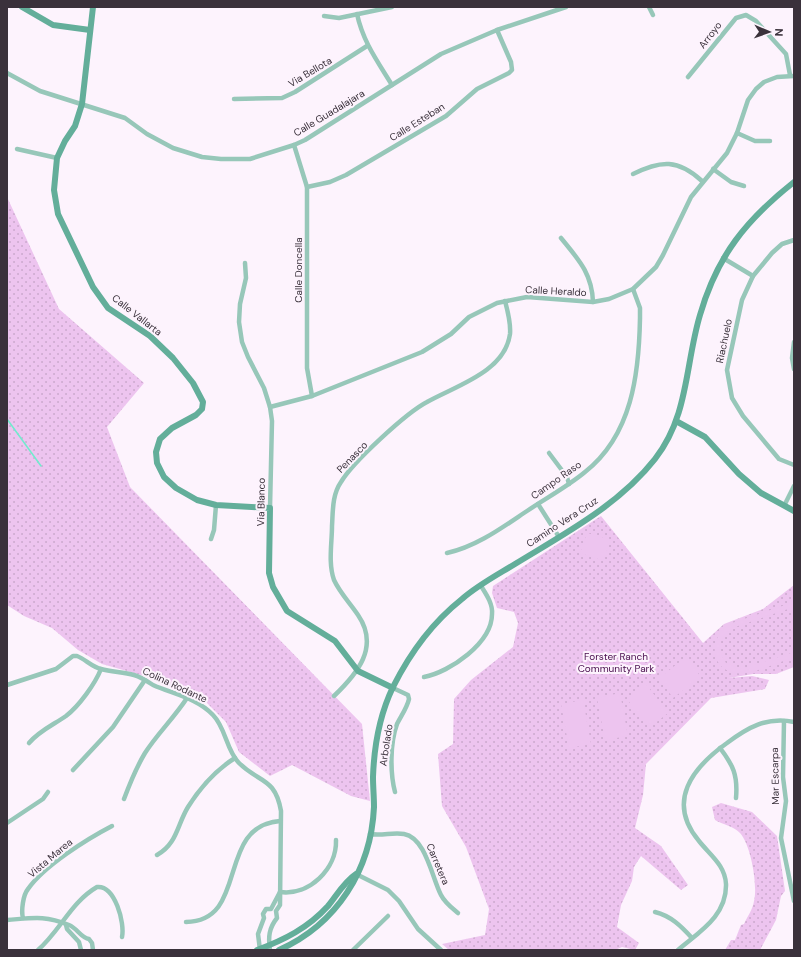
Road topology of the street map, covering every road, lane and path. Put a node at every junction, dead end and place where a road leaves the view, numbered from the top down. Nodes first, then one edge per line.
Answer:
1 (22, 7) edge
2 (93, 7) edge
3 (392, 7) edge
4 (566, 7) edge
5 (649, 7) edge
6 (357, 14) junction
7 (653, 15) dead end
8 (324, 16) dead end
9 (90, 30) junction
10 (498, 30) junction
11 (367, 46) junction
12 (7, 73) edge
13 (792, 75) edge
14 (688, 77) dead end
15 (392, 85) junction
16 (234, 99) dead end
17 (82, 104) junction
18 (737, 133) junction
19 (770, 142) dead end
20 (294, 145) junction
21 (17, 149) dead end
22 (57, 158) junction
23 (713, 169) junction
24 (633, 174) dead end
25 (702, 181) junction
26 (794, 182) edge
27 (744, 186) dead end
28 (308, 187) junction
29 (560, 238) dead end
30 (794, 240) edge
31 (723, 258) junction
32 (245, 263) dead end
33 (753, 276) junction
34 (633, 289) junction
35 (506, 301) junction
36 (593, 302) junction
37 (794, 342) edge
38 (794, 370) edge
39 (312, 396) junction
40 (270, 407) junction
41 (676, 421) junction
42 (549, 453) dead end
43 (794, 465) edge
44 (569, 484) junction
45 (794, 486) edge
46 (538, 504) junction
47 (216, 505) junction
48 (784, 506) junction
49 (270, 508) junction
50 (794, 511) edge
51 (559, 537) junction
52 (211, 539) dead end
53 (447, 553) dead end
54 (480, 586) junction
55 (101, 669) junction
56 (358, 671) junction
57 (424, 677) dead end
58 (145, 680) junction
59 (7, 685) edge
60 (393, 688) junction
61 (334, 696) dead end
62 (187, 698) junction
63 (784, 721) junction
64 (794, 722) edge
65 (29, 743) dead end
66 (720, 748) junction
67 (235, 758) junction
68 (73, 770) dead end
69 (48, 792) dead end
70 (394, 792) dead end
71 (736, 798) dead end
72 (124, 799) dead end
73 (280, 821) junction
74 (7, 823) edge
75 (112, 826) dead end
76 (370, 834) junction
77 (336, 840) dead end
78 (157, 855) dead end
79 (356, 874) junction
80 (280, 892) junction
81 (794, 902) edge
82 (271, 909) junction
83 (276, 911) junction
84 (655, 912) dead end
85 (458, 913) dead end
86 (388, 916) dead end
87 (23, 918) junction
88 (7, 920) edge
89 (186, 922) dead end
90 (60, 923) junction
91 (66, 925) junction
92 (122, 937) dead end
93 (692, 938) junction
94 (85, 939) junction
95 (79, 942) junction
96 (269, 948) edge
97 (38, 950) edge
98 (81, 950) edge
99 (93, 950) edge
100 (259, 950) edge
101 (280, 950) edge
102 (352, 950) edge
103 (441, 950) edge
104 (678, 950) edge

1 - 9 street
2 - 9 street, Calle Vallarta
3 - 6 street
4 - 10 street, Calle Guadalajara
5 - 7 street
6 - 8 street
6 - 11 street
9 - 17 street, Calle Vallarta
10 - 15 street, Calle Guadalajara
10 - 28 street, Calle Esteban
11 - 15 street
11 - 16 street, Via Bellota
12 - 17 street, Calle Guadalajara
13 - 14 street, Arroyo
13 - 18 street, Calle Heraldo
15 - 20 street, Calle Guadalajara
17 - 20 street, Calle Guadalajara
17 - 22 street, Calle Vallarta
18 - 19 street
18 - 23 street, Calle Heraldo
20 - 28 street, Calle Doncella
21 - 22 street
22 - 47 street, Calle Vallarta
23 - 25 street, Calle Heraldo
23 - 27 street
24 - 25 street
25 - 34 street, Calle Heraldo
26 - 31 street, Camino Vera Cruz
28 - 39 street, Calle Doncella
29 - 36 street
30 - 33 street, Riachuelo
31 - 33 street
31 - 41 street, Camino Vera Cruz
32 - 40 street, Via Blanco
33 - 43 street, Riachuelo
34 - 36 street, Calle Heraldo
34 - 44 street, Campo Raso
35 - 36 street, Calle Heraldo
35 - 39 street, Calle Heraldo
35 - 56 street, Penasco
37 - 38 street
39 - 40 street, Calle Heraldo
40 - 49 street, Via Blanco
41 - 48 street
41 - 51 street, Camino Vera Cruz
42 - 44 street
44 - 46 street, Campo Raso
45 - 48 street
46 - 51 street
46 - 53 street, Campo Raso
47 - 49 street, Calle Vallarta
47 - 52 street
48 - 50 street
49 - 56 street, Via Blanco
51 - 54 street, Camino Vera Cruz
54 - 57 street
54 - 60 street, Camino Vera Cruz
55 - 58 street, Colina Rodante
55 - 59 street, Colina Rodante
55 - 65 street
56 - 60 street, Via Blanco
56 - 61 street, Penasco
58 - 62 street, Colina Rodante
58 - 68 street
60 - 70 street, Arbolado
60 - 76 street, Camino Vera Cruz
62 - 67 street, Colina Rodante
62 - 72 street
63 - 64 street
63 - 66 street
63 - 81 street, Mar Escarpa
66 - 71 street
66 - 93 street
67 - 73 street, Colina Rodante
67 - 78 street
69 - 74 street
73 - 80 street, Colina Rodante
73 - 89 street
75 - 87 street, Vista Marea
76 - 79 street, Camino Vera Cruz
76 - 85 street, Carretera
77 - 80 street
79 - 96 street, Camino Vera Cruz
79 - 101 street, Camino Vera Cruz
79 - 103 street
80 - 82 street, Colina Rodante
80 - 83 street, Colina Rodante
82 - 83 street
82 - 100 street, Colina Rodante
83 - 96 street, Colina Rodante
84 - 93 street
86 - 102 street
87 - 88 street
87 - 90 street
90 - 91 street
90 - 92 street
90 - 97 street
91 - 94 street
91 - 95 street
93 - 104 street
94 - 95 street
94 - 99 street
95 - 98 street
96 - 100 street, Camino Vera Cruz

